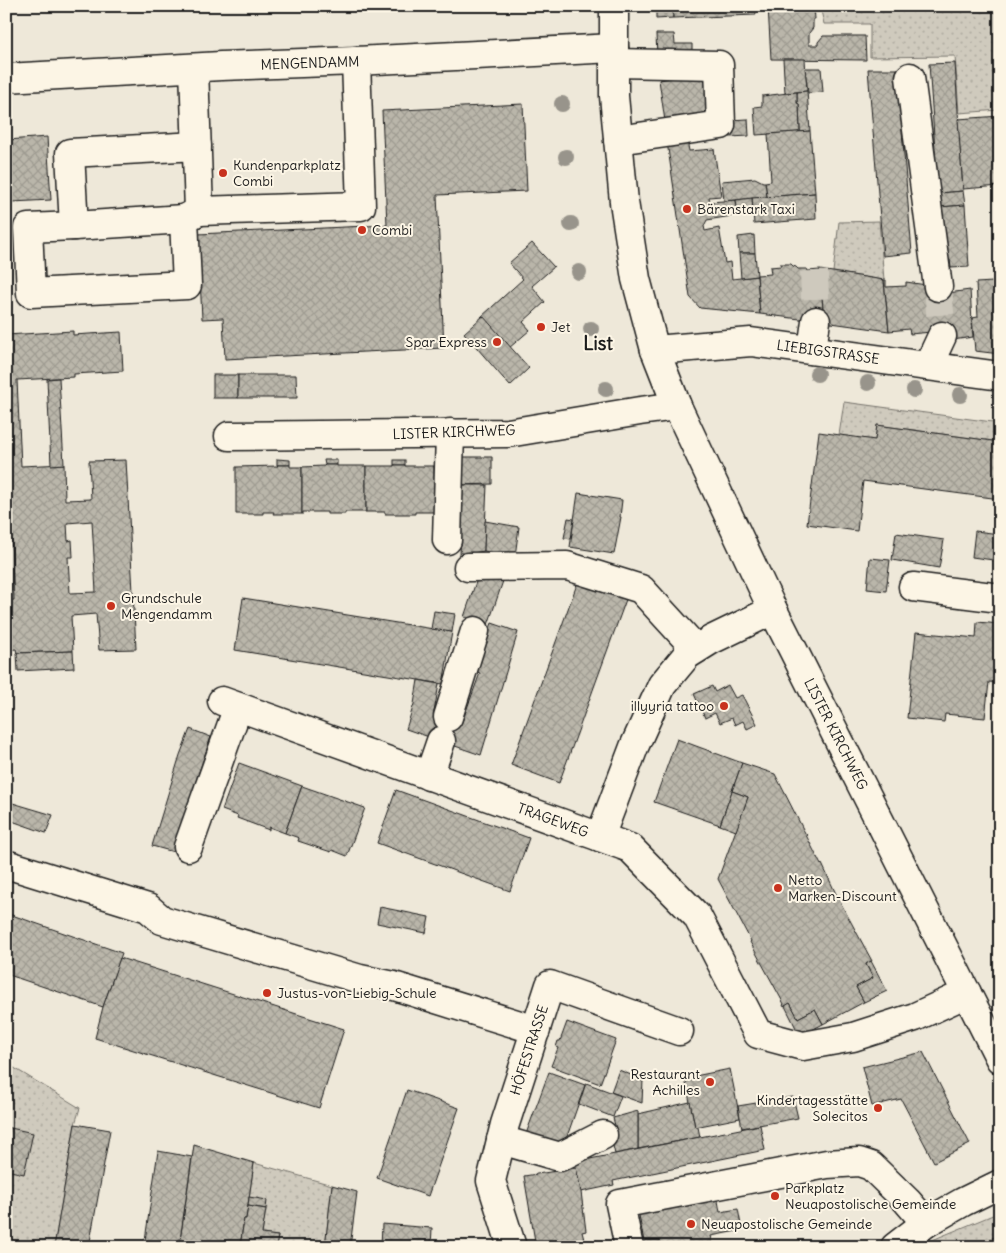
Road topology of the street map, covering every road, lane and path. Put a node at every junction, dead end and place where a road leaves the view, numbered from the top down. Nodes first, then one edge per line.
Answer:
1 (614, 6) edge
2 (614, 56) junction
3 (356, 61) junction
4 (194, 68) junction
5 (910, 77) dead end
6 (6, 78) edge
7 (618, 140) junction
8 (197, 146) junction
9 (191, 215) junction
10 (74, 226) junction
11 (938, 286) tunnel mouth
12 (816, 321) tunnel mouth
13 (942, 336) tunnel mouth
14 (655, 350) junction
15 (812, 350) junction
16 (928, 366) junction
17 (1000, 376) edge
18 (678, 406) junction
19 (450, 433) junction
20 (229, 436) dead end
21 (448, 540) dead end
22 (468, 567) dead end
23 (914, 587) dead end
24 (1000, 598) edge
25 (773, 610) junction
26 (475, 631) dead end
27 (696, 649) junction
28 (429, 776) junction
29 (600, 837) junction
30 (188, 848) dead end
31 (9, 865) dead end
32 (967, 993) junction
33 (536, 1030) junction
34 (679, 1031) dead end
35 (1000, 1059) edge
36 (603, 1135) dead end
37 (501, 1140) junction
38 (1000, 1184) edge
39 (926, 1223) junction
40 (512, 1247) edge
41 (629, 1247) edge
42 (895, 1247) edge

1 - 2 street, LISTER KIRCHWEG
2 - 3 street, MENGENDAMM
2 - 7 street, LISTER KIRCHWEG
2 - 7 street, MENGENDAMM
3 - 4 street, MENGENDAMM
3 - 9 street
4 - 6 street, MENGENDAMM
4 - 8 street
5 - 11 street
7 - 14 street, LISTER KIRCHWEG
8 - 9 street
8 - 10 street
9 - 10 street
9 - 10 street
12 - 15 street
13 - 16 street
14 - 15 street, LIEBIGSTRASSE
14 - 18 street, LISTER KIRCHWEG
15 - 16 street, LIEBIGSTRASSE
16 - 17 street, LIEBIGSTRASSE
18 - 19 street, LISTER KIRCHWEG
18 - 25 street, LISTER KIRCHWEG
19 - 20 street, LISTER KIRCHWEG
19 - 21 street
22 - 27 street
23 - 24 street
25 - 27 street, TRAGEWEG
25 - 32 street, LISTER KIRCHWEG
26 - 28 street
27 - 29 street, TRAGEWEG
28 - 29 street, TRAGEWEG
28 - 30 street, TRAGEWEG
29 - 32 street
31 - 33 street
32 - 35 street, LISTER KIRCHWEG
33 - 34 street, HÖFESTRASSE
33 - 37 street, HÖFESTRASSE
36 - 37 street
37 - 40 street, HÖFESTRASSE
38 - 39 street
39 - 41 street
39 - 42 street

